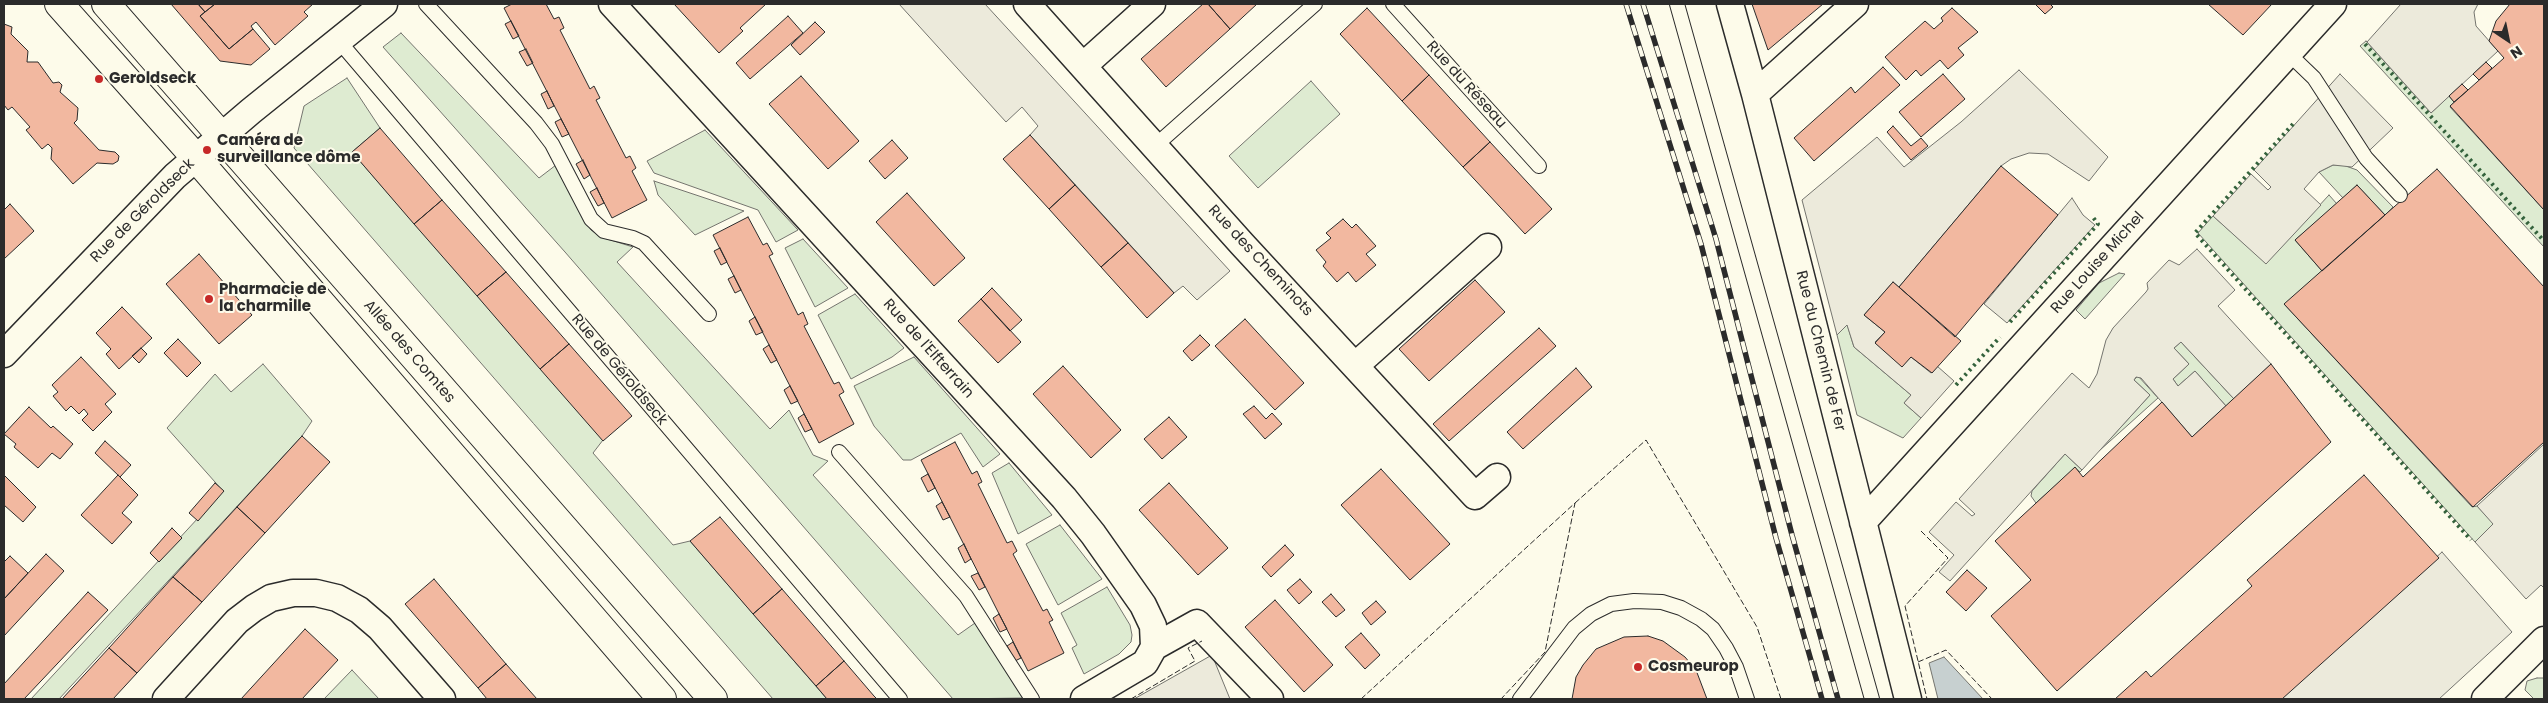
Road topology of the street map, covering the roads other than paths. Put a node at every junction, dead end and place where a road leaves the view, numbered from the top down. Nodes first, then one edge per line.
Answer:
1 (59, 4) edge
2 (106, 4) edge
3 (384, 4) edge
4 (426, 4) edge
5 (612, 4) edge
6 (1027, 4) edge
7 (1152, 4) edge
8 (1315, 4) edge
9 (1393, 4) edge
10 (1677, 4) edge
11 (1730, 4) edge
12 (1855, 4) edge
13 (2333, 4) edge
14 (338, 40) junction
15 (2288, 53) junction
16 (1083, 66) junction
17 (1755, 94) junction
18 (220, 136) junction
19 (1156, 146) junction
20 (196, 158) junction
21 (1539, 166) dead end
22 (2400, 194) dead end
23 (1488, 247) dead end
24 (709, 314) dead end
25 (4, 354) edge
26 (1356, 366) junction
27 (840, 452) dead end
28 (1497, 476) dead end
29 (1863, 522) junction
30 (2544, 640) edge
31 (1154, 647) junction
32 (166, 699) edge
33 (442, 699) edge
34 (662, 699) edge
35 (713, 699) edge
36 (900, 699) edge
37 (1032, 699) edge
38 (1084, 699) edge
39 (1270, 699) edge
40 (1520, 699) edge
41 (1747, 699) edge
42 (1872, 699) edge
43 (1908, 699) edge
44 (2485, 699) edge

1 - 20 street
2 - 18 street, Allée des Comtes
3 - 14 street, Rue de Géroldseck
4 - 24 lane
5 - 31 street, Rue de l'Elfterrain
6 - 16 street, Rue des Cheminots
7 - 16 street
8 - 19 lane
9 - 21 lane, Rue du Réseau
10 - 42 lane
11 - 17 street, Rue du Chemin de Fer
12 - 17 street
13 - 15 street, Rue Louise Michel
14 - 18 street, Rue de Géroldseck
14 - 36 lane, Rue de Géroldseck
15 - 22 lane
15 - 29 street, Rue Louise Michel
16 - 19 street, Rue des Cheminots
17 - 29 street, Rue du Chemin de Fer
18 - 20 street, Rue de Géroldseck
18 - 35 street, Allée des Comtes
19 - 26 street, Rue des Cheminots
20 - 25 street, Rue de Géroldseck
20 - 34 street
23 - 26 street
26 - 28 street, Rue des Cheminots
27 - 37 lane
29 - 43 street, Rue du Chemin de Fer
30 - 44 street
31 - 38 street
31 - 39 street
32 - 33 street
40 - 41 lane

